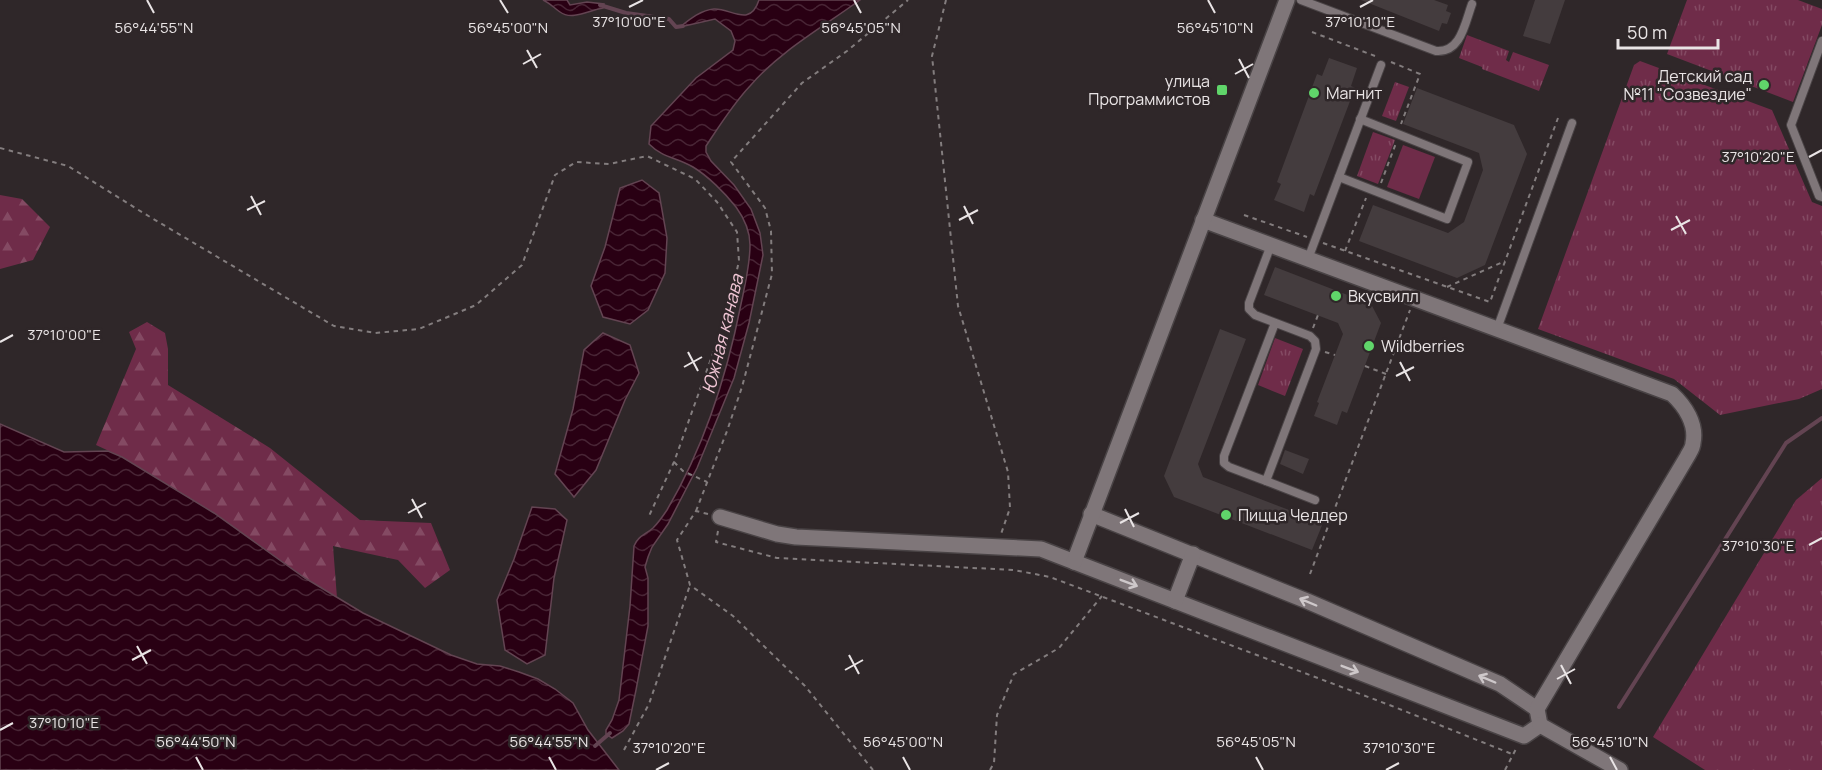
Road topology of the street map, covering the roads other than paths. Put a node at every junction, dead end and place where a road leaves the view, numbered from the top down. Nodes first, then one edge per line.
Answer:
1 (1287, 0) edge
2 (1301, 0) edge
3 (1472, 4) dead end
4 (1822, 41) edge
5 (1381, 65) dead end
6 (1360, 119) junction
7 (1572, 123) dead end
8 (1339, 177) junction
9 (1822, 197) edge
10 (1203, 220) junction
11 (1271, 245) junction
12 (1308, 259) junction
13 (1275, 323) junction
14 (1497, 329) junction
15 (1266, 482) junction
16 (1315, 500) dead end
17 (1091, 514) junction
18 (720, 517) road end
19 (1193, 554) junction
20 (1074, 562) junction
21 (1175, 601) junction
22 (1537, 709) junction
23 (1540, 725) junction
24 (1620, 770) edge

1 - 10 street
2 - 3 lane
4 - 9 lane
5 - 6 lane
6 - 8 lane
6 - 8 lane
7 - 14 lane
8 - 12 lane
10 - 11 street
10 - 17 street
11 - 12 street
11 - 13 lane
12 - 14 street
13 - 15 lane
13 - 15 lane
14 - 22 street
15 - 16 lane
17 - 19 street
17 - 20 street
18 - 20 street
19 - 21 street
22 -> 19 street
20 -> 21 street
21 -> 23 street
22 - 23 street
23 - 24 street

